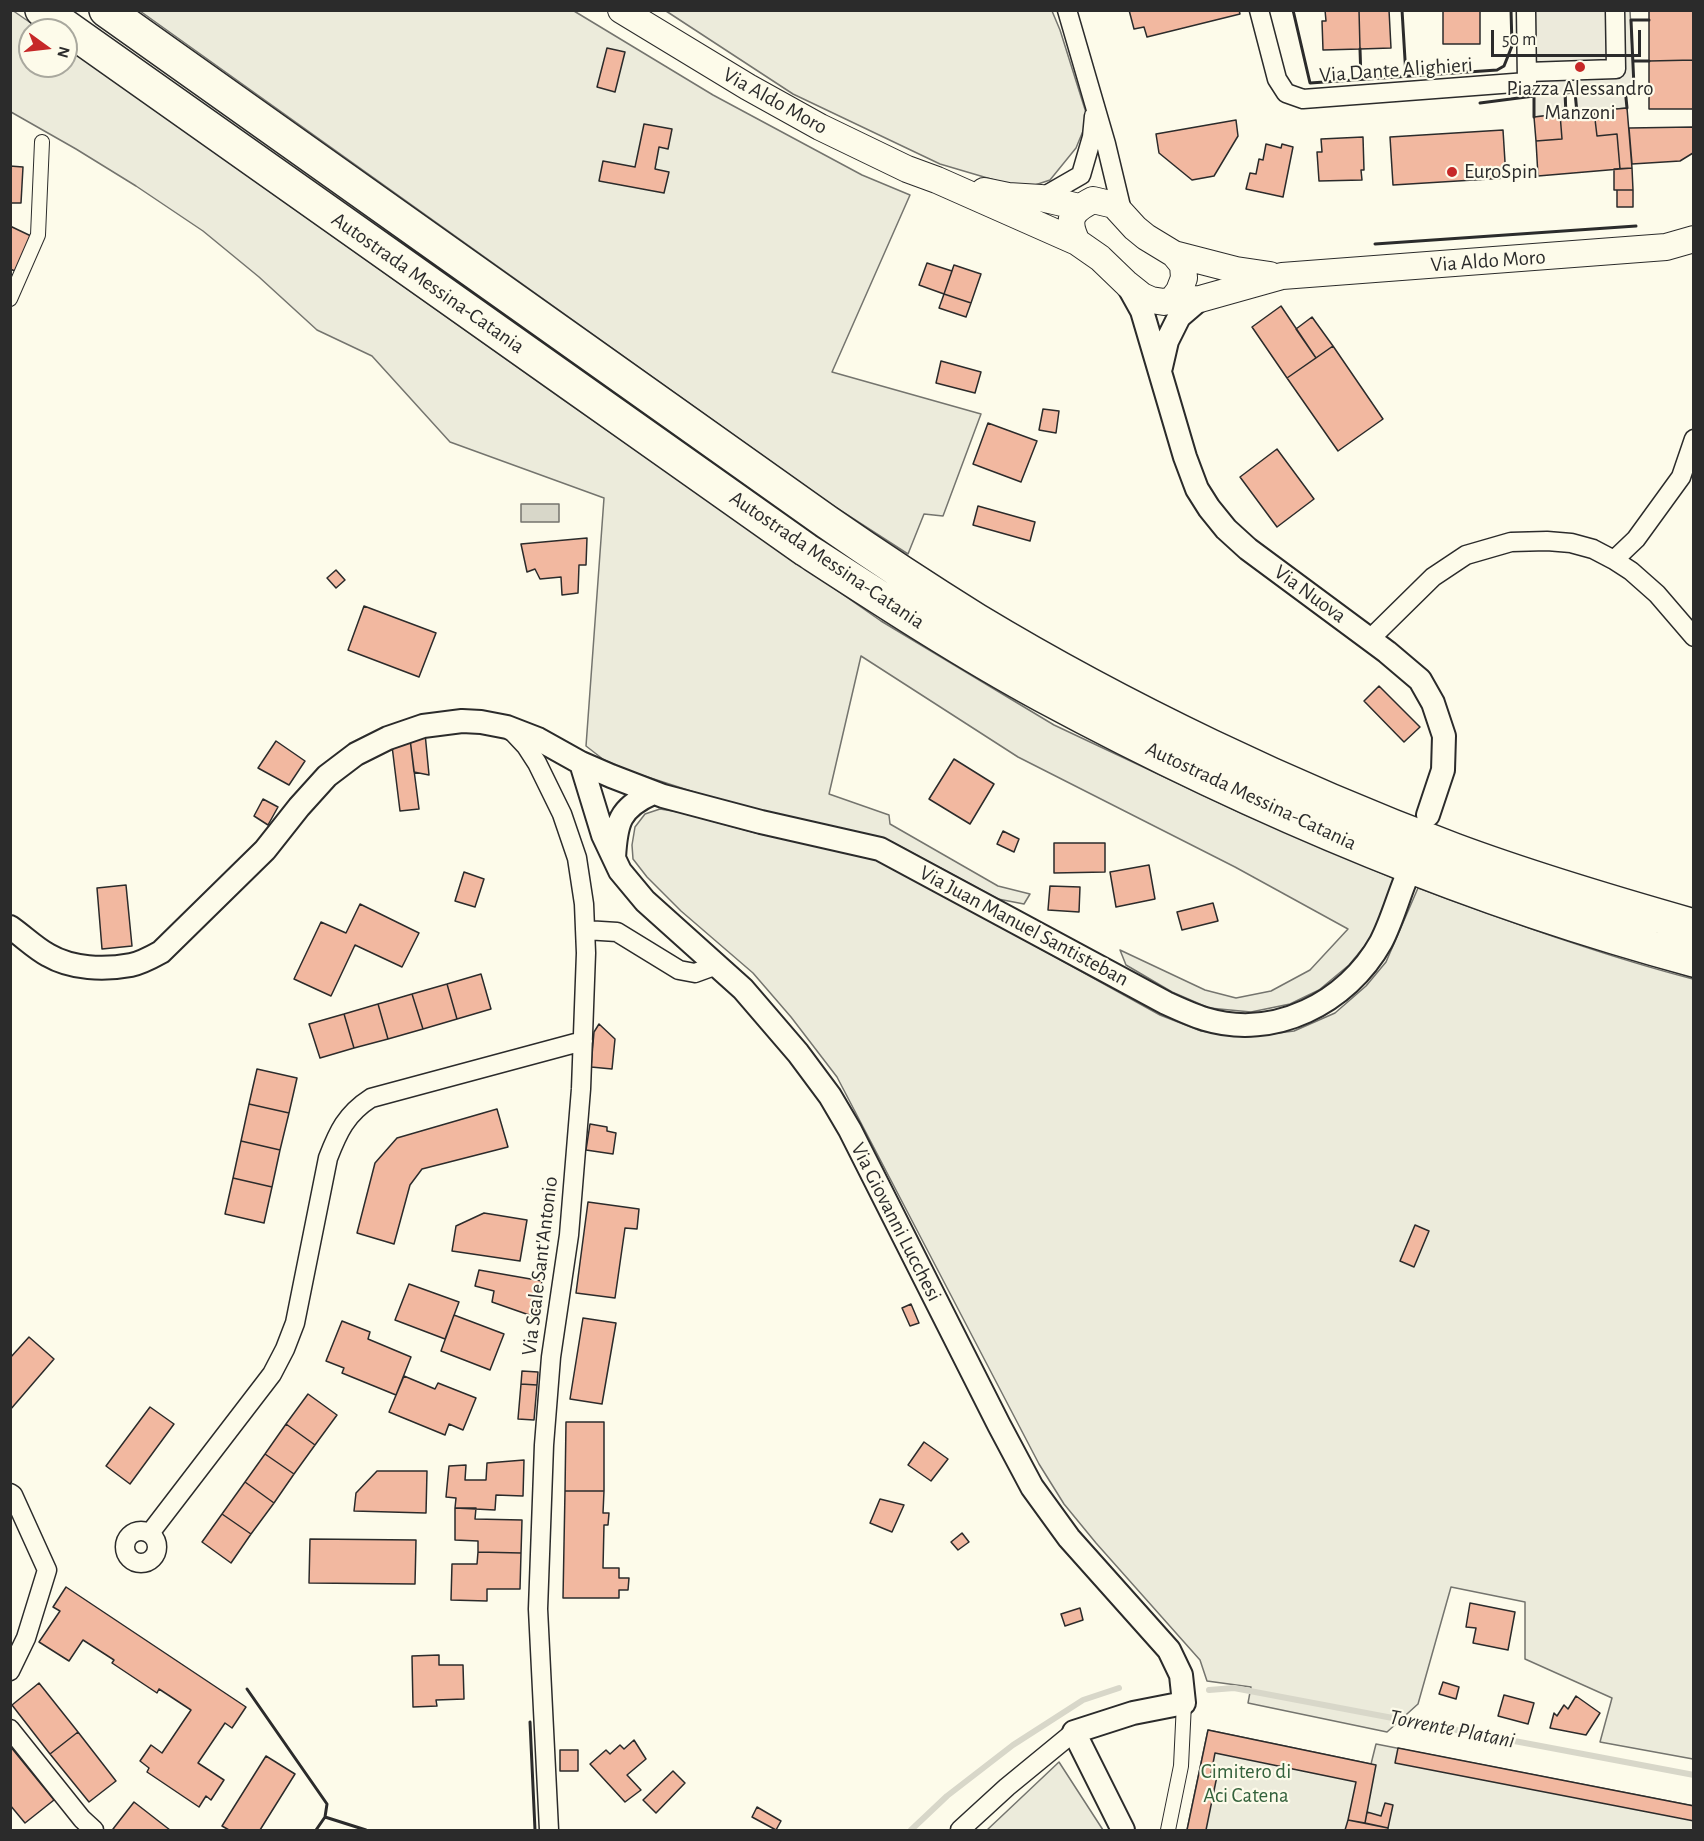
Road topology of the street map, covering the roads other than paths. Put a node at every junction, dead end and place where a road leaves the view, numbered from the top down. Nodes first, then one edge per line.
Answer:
1 (42, 10) edge
2 (106, 10) edge
3 (621, 10) edge
4 (1067, 10) edge
5 (1259, 10) edge
6 (1526, 10) edge
7 (1615, 10) edge
8 (1527, 72) junction
9 (1095, 108) junction
10 (42, 142) dead end
11 (1081, 175) junction
12 (937, 180) junction
13 (1041, 198) junction
14 (1079, 207) junction
15 (1123, 215) junction
16 (1694, 239) edge
17 (1077, 243) junction
18 (1174, 254) junction
19 (1282, 276) junction
20 (1127, 284) junction
21 (10, 299) edge
22 (1175, 309) junction
23 (1160, 369) junction
24 (1694, 439) edge
25 (1614, 560) junction
26 (1694, 637) edge
27 (1371, 639) junction
28 (507, 727) junction
29 (538, 740) junction
30 (537, 763) junction
31 (581, 763) junction
32 (653, 793) junction
33 (1428, 815) dead end
34 (614, 858) junction
35 (1405, 882) dead end
36 (1694, 926) edge
37 (10, 927) edge
38 (585, 930) junction
39 (1694, 960) edge
40 (717, 965) junction
41 (583, 1041) junction
42 (10, 1493) edge
43 (150, 1533) dead end
44 (10, 1671) edge
45 (1184, 1703) junction
46 (10, 1729) edge
47 (1074, 1731) junction
48 (94, 1830) edge
49 (549, 1830) edge
50 (960, 1830) edge
51 (1123, 1830) edge
52 (1168, 1830) edge

1 - 39 highway, Autostrada Messina-Catania
2 - 36 highway, Autostrada Messina-Catania
3 - 12 main road, Via Aldo Moro
4 - 9 street
5 - 8 street, Via Dante Alighieri
6 - 8 street
7 - 8 street
9 - 11 street
9 - 15 street
10 - 21 street
11 - 13 street
11 - 14 street
12 - 13 main road
12 - 17 main road
13 - 14 main road
14 - 15 main road
14 - 17 main road
15 - 18 main road
16 - 19 main road, Via Aldo Moro
17 - 20 main road
18 - 19 main road
18 - 22 main road
19 - 22 main road
20 - 22 main road
20 - 23 street, Via Nuova
22 - 23 street
23 - 27 street, Via Nuova
24 - 25 street
25 - 26 street
25 - 27 street
27 - 33 street, Via Nuova
28 - 29 street, Via Juan Manuel Santisteban
28 - 30 street, Via Scale Sant'Antonio
28 - 37 street, Via Juan Manuel Santisteban
29 - 30 street
29 - 31 street, Via Juan Manuel Santisteban
30 - 38 street, Via Scale Sant'Antonio
31 - 32 street, Via Juan Manuel Santisteban
31 - 34 street, Via Giovanni Lucchesi
32 - 34 street
32 - 35 street, Via Juan Manuel Santisteban
34 - 40 street, Via Giovanni Lucchesi
38 - 40 street
38 - 41 street, Via Scale Sant'Antonio
40 - 45 street, Via Giovanni Lucchesi
41 - 43 street
41 - 49 street, Via Scale Sant'Antonio
42 - 44 street
45 - 47 street
45 - 52 street
46 - 48 street
47 - 50 street
47 - 51 street

